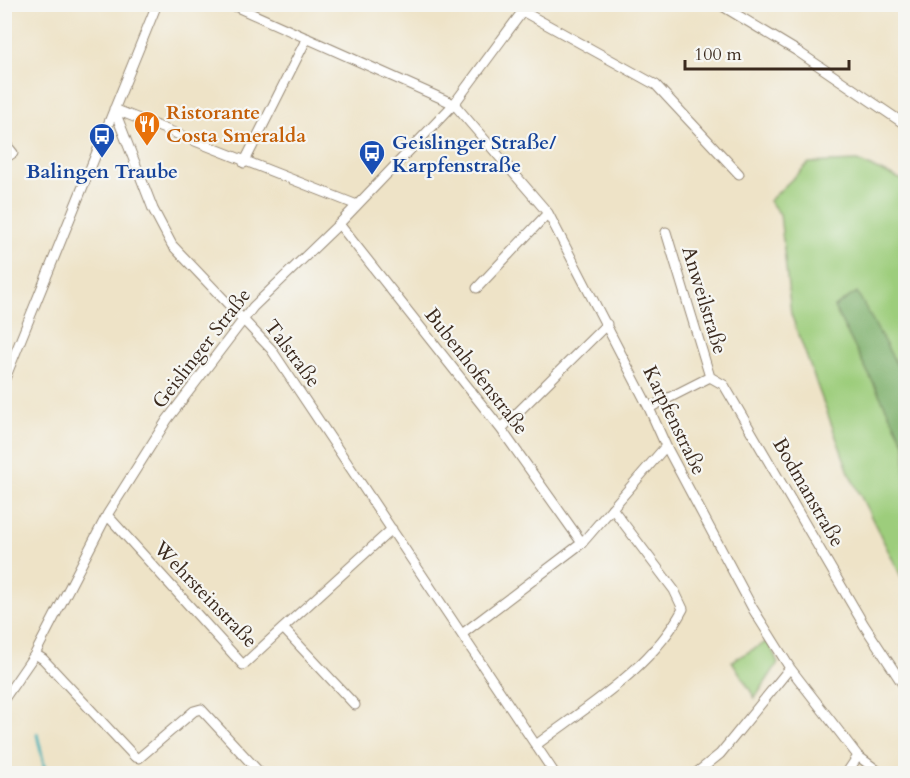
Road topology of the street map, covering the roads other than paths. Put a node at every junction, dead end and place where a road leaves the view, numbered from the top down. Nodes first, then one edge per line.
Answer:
1 (8, 4) edge
2 (157, 4) edge
3 (230, 4) edge
4 (719, 4) edge
5 (526, 8) edge
6 (4, 9) edge
7 (308, 38) junction
8 (454, 104) junction
9 (114, 110) junction
10 (906, 125) edge
11 (4, 142) edge
12 (4, 159) edge
13 (244, 163) junction
14 (739, 174) dead end
15 (357, 205) junction
16 (548, 213) junction
17 (339, 224) junction
18 (666, 232) dead end
19 (477, 288) dead end
20 (244, 319) junction
21 (607, 324) junction
22 (710, 377) junction
23 (4, 381) edge
24 (649, 408) junction
25 (501, 429) junction
26 (666, 446) junction
27 (612, 508) junction
28 (107, 516) junction
29 (392, 529) junction
30 (582, 543) junction
31 (283, 628) junction
32 (462, 634) junction
33 (35, 654) junction
34 (790, 668) junction
35 (906, 688) edge
36 (4, 699) edge
37 (355, 705) dead end
38 (536, 745) junction
39 (858, 756) junction
40 (261, 774) edge
41 (555, 774) edge
42 (695, 774) edge
43 (846, 774) edge
44 (882, 774) edge

1 - 6 street
2 - 9 street
3 - 7 street
4 - 10 street
5 - 8 street, Geislinger Straße
5 - 14 street
7 - 8 street
7 - 13 street
8 - 15 street, Geislinger Straße
8 - 16 street, Karpfenstraße
9 - 13 street
9 - 20 street, Talstraße
9 - 23 street
11 - 12 street
13 - 15 street
15 - 17 street, Geislinger Straße
16 - 19 street
16 - 21 street, Karpfenstraße
17 - 20 street, Geislinger Straße
17 - 25 street, Bubenhofenstraße
18 - 22 street, Anweilstraße
20 - 28 street, Geislinger Straße
20 - 29 street, Talstraße
21 - 24 street, Karpfenstraße
21 - 25 street
22 - 24 street
22 - 35 street, Bodmanstraße
24 - 26 street, Karpfenstraße
25 - 30 street, Bubenhofenstraße
26 - 27 street
26 - 34 street, Karpfenstraße
27 - 30 street
27 - 38 street
28 - 31 street, Wehrsteinstraße
28 - 33 street, Geislinger Straße
29 - 31 street
29 - 32 street, Talstraße
30 - 32 street
31 - 37 street, Wehrsteinstraße
32 - 38 street, Talstraße
33 - 36 street, Geislinger Straße
33 - 40 street
34 - 39 street, Karpfenstraße
34 - 42 street
38 - 41 street, Talstraße
39 - 43 street
39 - 44 street

